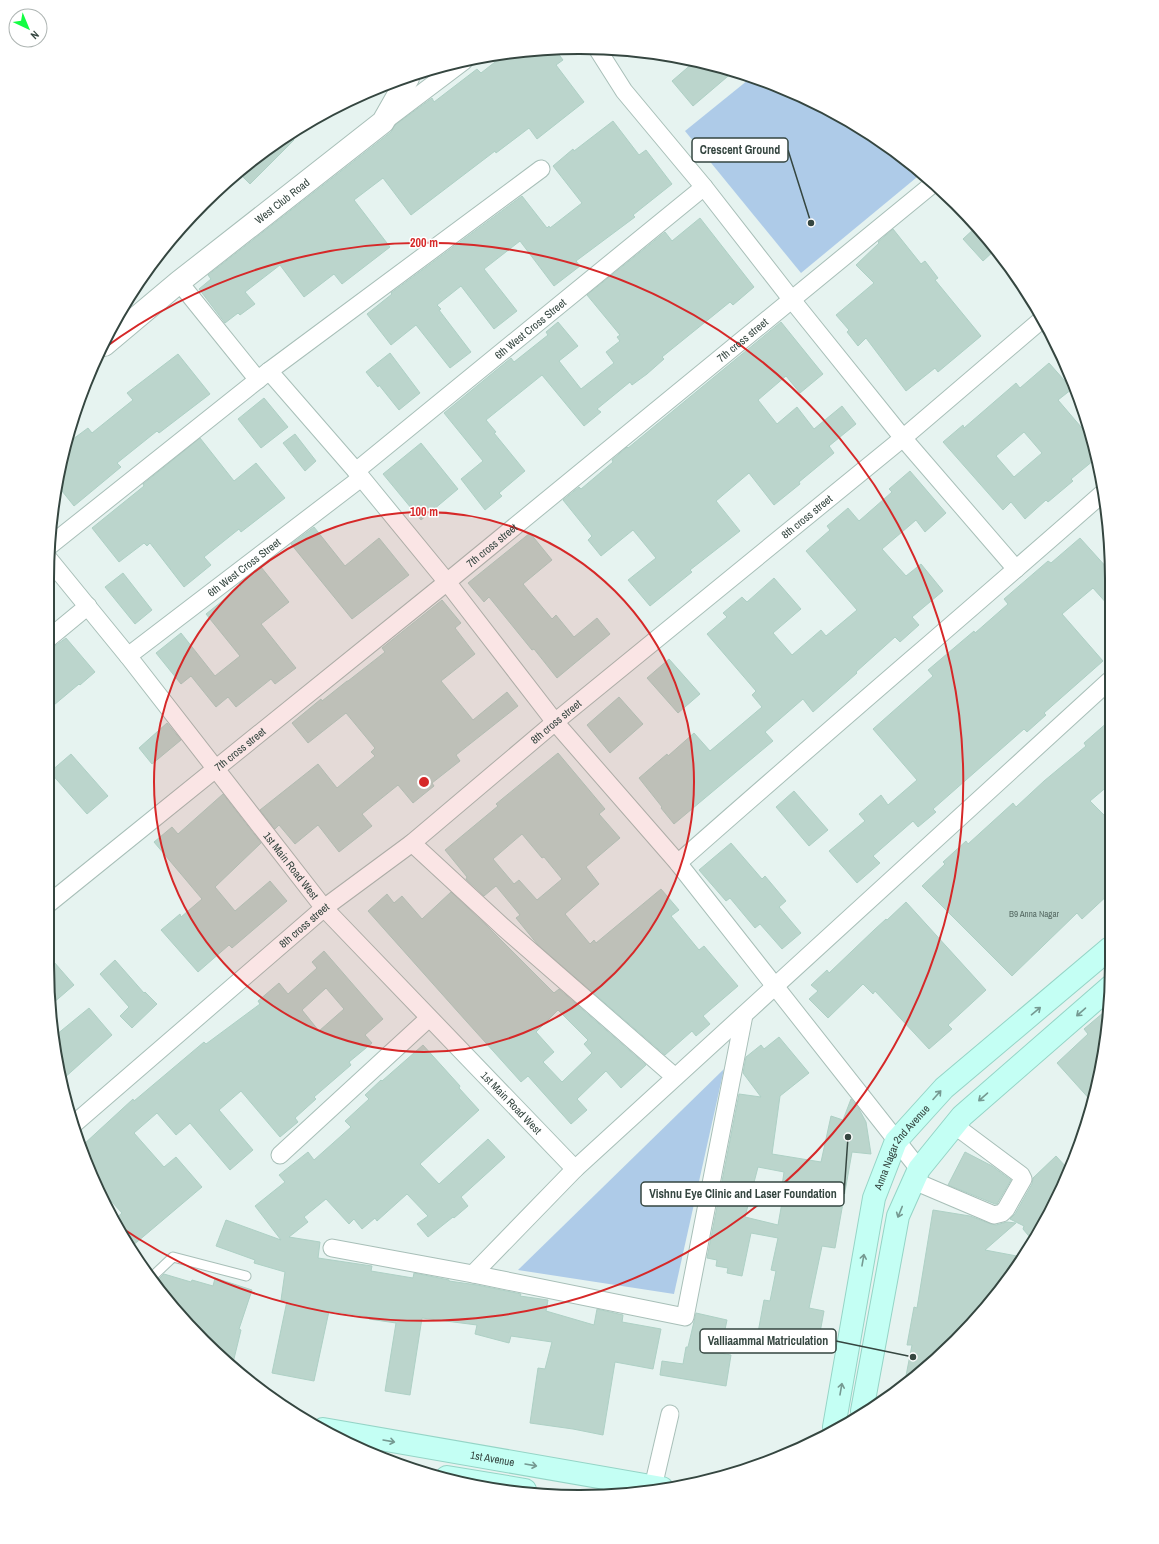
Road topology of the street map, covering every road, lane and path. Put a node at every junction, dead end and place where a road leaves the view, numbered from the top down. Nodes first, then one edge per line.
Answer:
1 (601, 55) edge
2 (452, 70) edge
3 (404, 84) edge
4 (383, 122) junction
5 (541, 169) dead end
6 (929, 187) edge
7 (704, 188) junction
8 (179, 282) junction
9 (792, 300) junction
10 (1038, 323) edge
11 (113, 337) edge
12 (264, 376) junction
13 (903, 438) junction
14 (358, 474) junction
15 (1099, 497) edge
16 (55, 541) edge
17 (54, 566) edge
18 (1016, 569) junction
19 (446, 582) junction
20 (88, 606) junction
21 (54, 634) edge
22 (128, 656) junction
23 (1105, 685) edge
24 (555, 722) junction
25 (216, 768) junction
26 (412, 843) junction
27 (678, 863) junction
28 (54, 899) edge
29 (324, 908) junction
30 (1105, 952) edge
31 (775, 987) junction
32 (1104, 992) edge
33 (744, 1015) junction
34 (429, 1018) junction
35 (675, 1077) junction
36 (78, 1120) edge
37 (954, 1125) junction
38 (896, 1141) junction
39 (280, 1155) dead end
40 (575, 1169) junction
41 (916, 1175) junction
42 (332, 1248) dead end
43 (156, 1274) edge
44 (473, 1274) junction
45 (246, 1276) dead end
46 (863, 1406) edge
47 (670, 1414) dead end
48 (835, 1424) edge
49 (339, 1432) edge
50 (657, 1484) edge
51 (650, 1486) edge

1 - 7 street
2 - 4 street, West Club Road
3 - 4 street
4 - 8 street, West Club Road
5 - 12 street
6 - 9 street, 7th cross street
7 - 9 street
7 - 14 street, 6th West Cross Street
8 - 11 street, West Club Road
8 - 12 street
9 - 13 street
9 - 19 street, 7th cross street
10 - 13 street, 8th cross street
12 - 14 street
12 - 16 street
13 - 18 street
13 - 24 street, 8th cross street
14 - 19 street
14 - 22 street, 6th West Cross Street
15 - 18 street
17 - 20 street, 1st Main Road West
18 - 27 street
19 - 24 street
19 - 25 street, 7th cross street
20 - 21 street
20 - 22 street, 1st Main Road West
22 - 25 street, 1st Main Road West
23 - 31 street
24 - 26 street, 8th cross street
24 - 27 street
25 - 28 street, 7th cross street
25 - 29 street, 1st Main Road West
26 - 29 street, 8th cross street
26 - 35 street
27 - 31 street
29 - 34 street, 1st Main Road West
29 - 36 street, 8th cross street
38 -> 30 main road, Anna Nagar 2nd Avenue
31 - 33 street
31 - 38 street
32 -> 37 main road
33 - 35 street
33 - 44 street
34 - 39 street
34 - 40 street, 1st Main Road West
35 - 40 street
37 - 41 main road
37 - 41 street
38 - 41 street
48 -> 38 main road, Anna Nagar 2nd Avenue
40 - 44 street
41 -> 46 main road
42 - 44 street
43 - 45 lane
47 - 50 street
49 -> 51 main road, 1st Avenue

